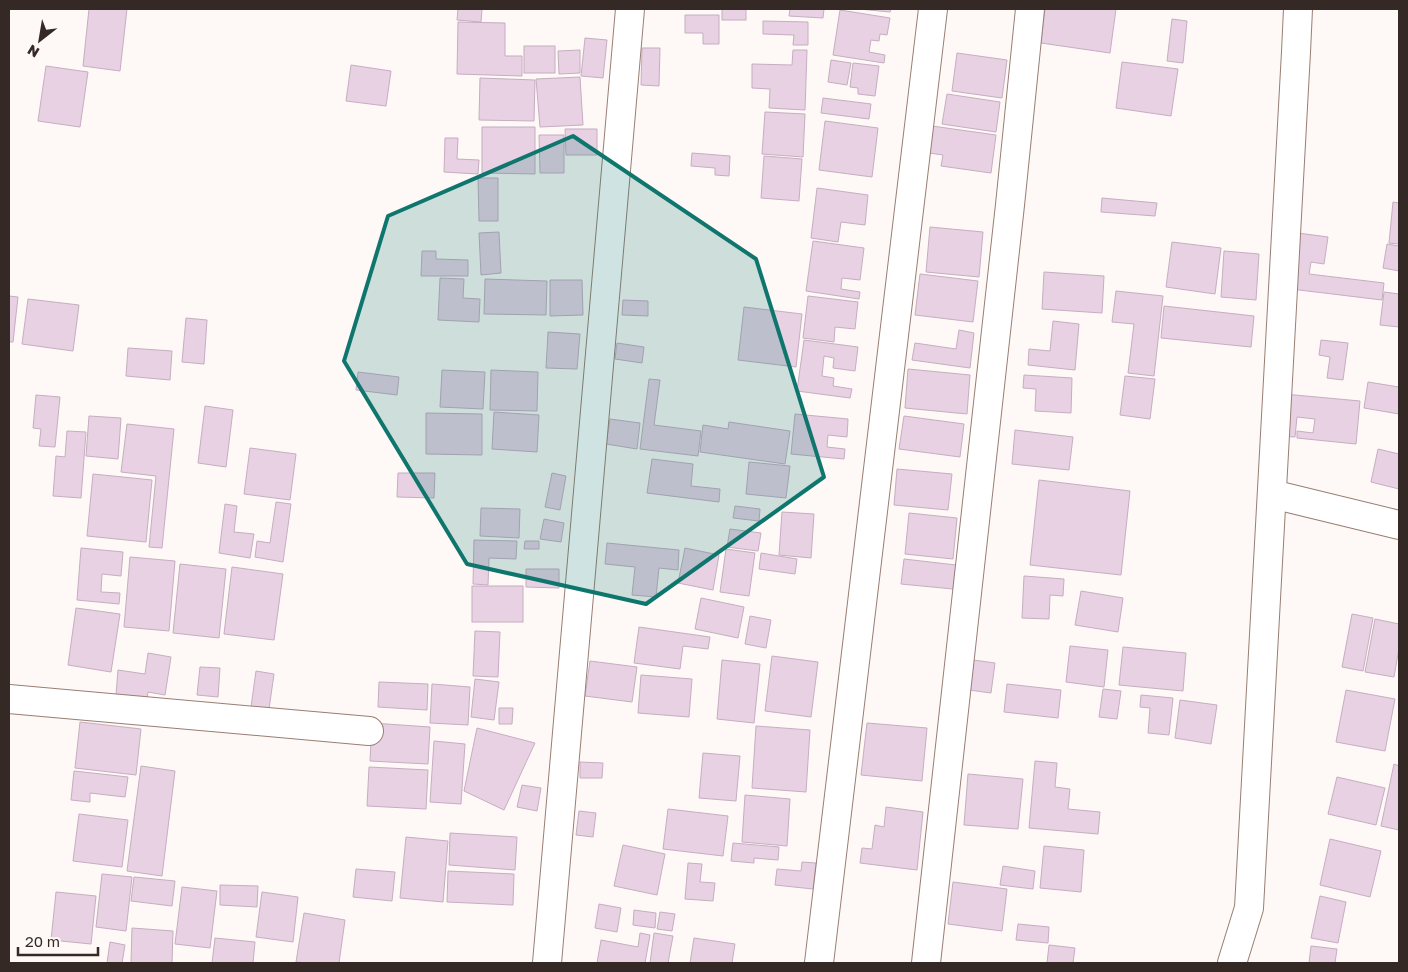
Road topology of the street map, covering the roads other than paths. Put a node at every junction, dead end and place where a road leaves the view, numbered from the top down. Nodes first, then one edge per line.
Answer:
1 (630, 9) edge
2 (933, 9) edge
3 (1030, 9) edge
4 (1298, 9) edge
5 (1272, 494) junction
6 (1399, 525) edge
7 (9, 699) edge
8 (369, 731) dead end
9 (546, 963) edge
10 (819, 963) edge
11 (926, 963) edge
12 (1232, 963) edge

1 - 9 street
2 - 10 street
3 - 11 street
4 - 5 street
5 - 6 street
5 - 12 street
7 - 8 street

